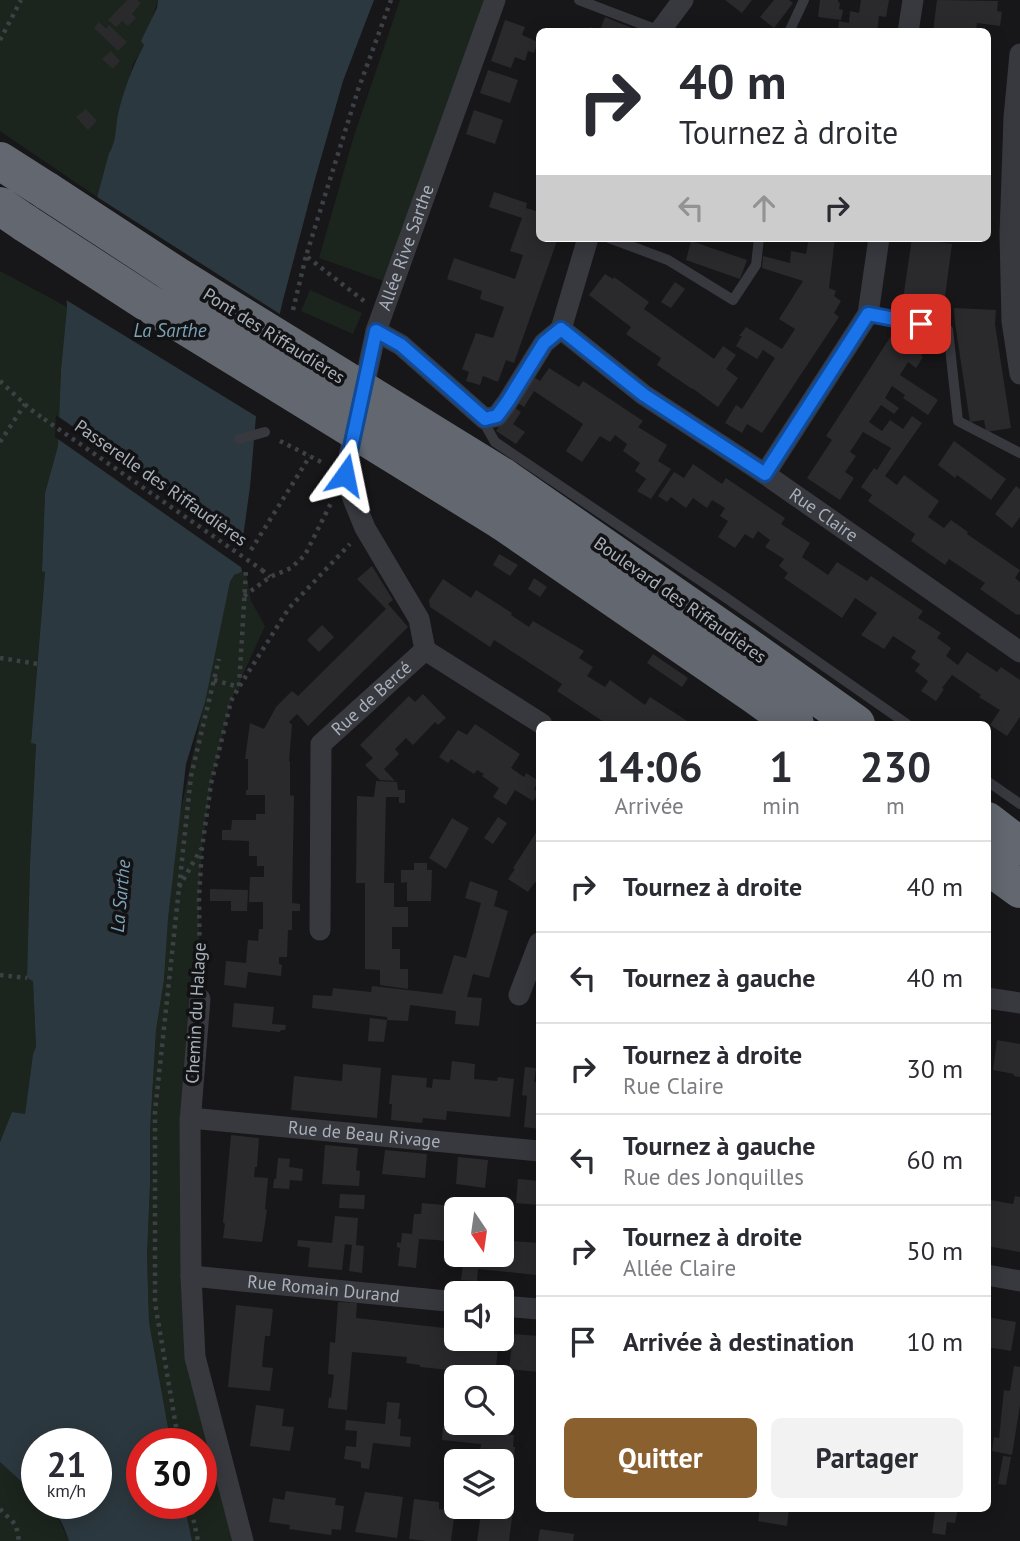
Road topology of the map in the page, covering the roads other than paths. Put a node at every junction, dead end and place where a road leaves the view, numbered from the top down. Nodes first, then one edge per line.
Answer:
1 (495, 0) edge
2 (579, 0) edge
3 (682, 0) edge
4 (804, 0) edge
5 (913, 0) edge
6 (651, 28) edge
7 (661, 28) edge
8 (791, 28) edge
9 (909, 28) edge
10 (1020, 54) edge
11 (17, 169) edge
12 (8, 212) edge
13 (587, 242) edge
14 (620, 242) edge
15 (759, 242) edge
16 (878, 242) edge
17 (868, 314) junction
18 (561, 329) junction
19 (376, 331) junction
20 (1020, 374) edge
21 (485, 419) junction
22 (265, 432) road end
23 (239, 439) dead end
24 (1020, 453) edge
25 (765, 474) junction
26 (503, 477) joint
27 (425, 650) junction
28 (1020, 652) edge
29 (537, 721) edge
30 (791, 721) edge
31 (852, 721) edge
32 (903, 721) edge
33 (991, 784) edge
34 (1020, 804) edge
35 (991, 824) edge
36 (1020, 846) edge
37 (991, 868) edge
38 (1020, 889) edge
39 (320, 930) dead end
40 (536, 951) edge
41 (519, 995) dead end
42 (200, 999) road end
43 (991, 999) edge
44 (1020, 1003) edge
45 (190, 1118) junction
46 (536, 1151) edge
47 (191, 1276) junction
48 (991, 1276) edge
49 (1020, 1281) edge
50 (444, 1300) edge
51 (514, 1307) edge
52 (536, 1309) edge
53 (243, 1541) edge

1 - 19 street, Allée Rive Sarthe
2 - 6 lane
3 - 7 street
4 - 8 lane
5 - 9 street
10 - 20 street
11 - 26 highway, Pont des Riffaudières, bridge
12 - 30 highway, Boulevard des Riffaudières, bridge
13 - 18 street
14 - 15 lane
16 - 17 street
17 - 24 lane
17 - 25 street
18 - 21 street
18 - 25 street, Rue Claire
19 - 21 street
19 - 27 street, Allée Rive Sarthe
21 - 32 lane
22 - 23 lane
25 - 28 street, Rue Claire
26 - 31 highway, Boulevard des Riffaudières
27 - 29 street, Rue de Bercé
27 - 39 street, Rue de Bercé
33 - 34 lane
35 - 36 highway
37 - 38 highway
40 - 41 street
42 - 45 street, Chemin du Halage
43 - 44 street
45 - 46 street, Rue de Beau Rivage
45 - 47 street, Chemin du Halage
47 - 50 street, Rue Romain Durand
47 - 53 street, Chemin du Halage
48 - 49 street
51 - 52 street

